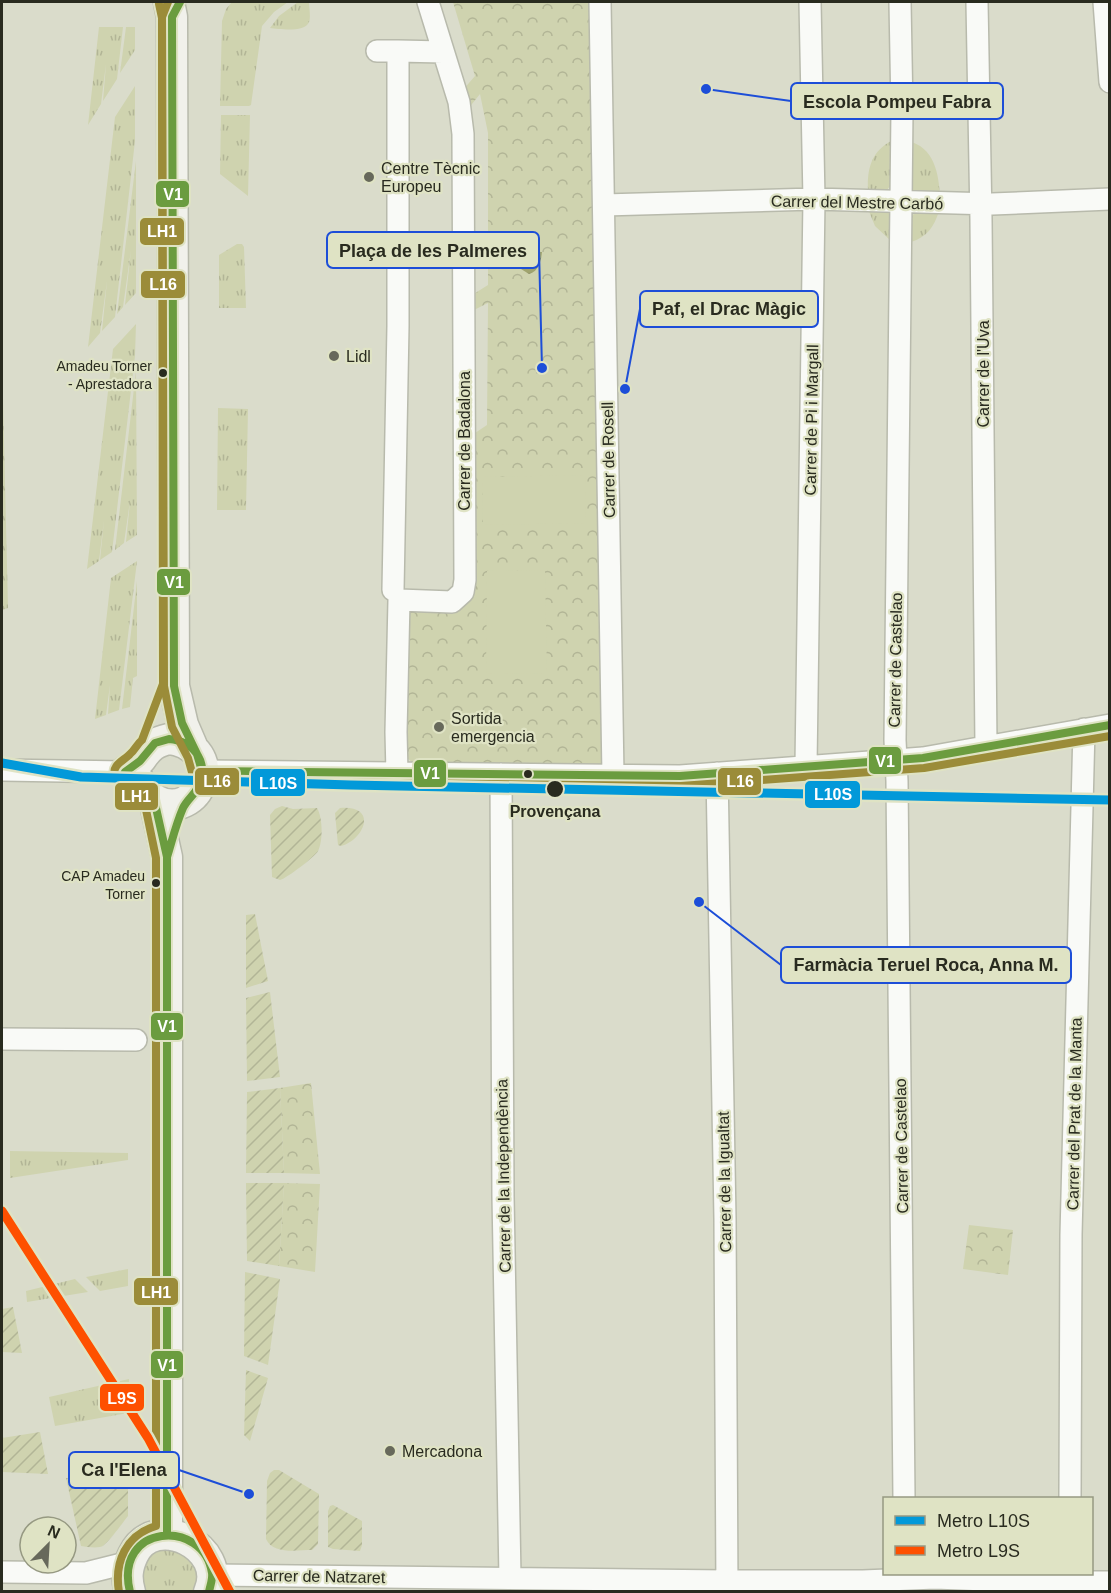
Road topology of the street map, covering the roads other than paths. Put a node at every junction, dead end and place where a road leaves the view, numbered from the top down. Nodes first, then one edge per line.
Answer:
1 (428, 2) edge
2 (600, 2) edge
3 (810, 2) edge
4 (900, 2) edge
5 (977, 2) edge
6 (1104, 2) edge
7 (174, 7) edge
8 (443, 52) junction
9 (1110, 82) edge
10 (814, 199) junction
11 (1110, 200) edge
12 (900, 201) junction
13 (980, 204) junction
14 (604, 205) junction
15 (393, 590) dead end
16 (174, 686) junction
17 (1110, 726) edge
18 (1084, 729) junction
19 (151, 746) junction
20 (986, 747) junction
21 (197, 759) junction
22 (896, 759) junction
23 (806, 766) junction
24 (2, 770) edge
25 (124, 772) junction
26 (397, 773) junction
27 (717, 773) junction
28 (501, 774) junction
29 (614, 775) junction
30 (154, 800) junction
31 (186, 802) junction
32 (167, 857) junction
33 (2, 1039) edge
34 (136, 1040) dead end
35 (904, 1497) edge
36 (1070, 1497) edge
37 (167, 1534) junction
38 (2, 1572) edge
39 (510, 1578) junction
40 (1069, 1578) edge
41 (130, 1581) edge
42 (901, 1582) edge
43 (1110, 1582) edge
44 (211, 1583) edge
45 (727, 1586) edge

1 - 8 street, Carrer de Badalona
2 - 14 street, Carrer de Rosell
3 - 10 street, Carrer de Pi i Margall
4 - 12 street, Carrer de Castelao
5 - 13 street, Carrer de l'Uva
6 - 9 street
7 - 16 street
8 - 15 street
8 - 26 street, Carrer de Badalona
10 - 12 street, Carrer del Mestre Carbó
10 - 14 street, Carrer del Mestre Carbó
10 - 23 street, Carrer de Pi i Margall
11 - 13 street, Carrer del Mestre Carbó
12 - 13 street, Carrer del Mestre Carbó
12 - 22 street, Carrer de Castelao
13 - 20 street, Carrer de l'Uva
14 - 29 street, Carrer de Rosell
16 - 19 street
16 - 21 street
17 - 18 street
18 - 20 street
18 - 36 street, Carrer del Prat de la Manta
19 - 21 street
19 - 25 street
20 - 22 street
21 - 26 street
21 - 31 street
22 - 23 street
22 - 35 street, Carrer de Castelao
23 - 27 street
24 - 25 street
25 - 30 street
26 - 28 street
27 - 29 street
27 - 45 street, Carrer de la Igualtat
28 - 29 street
28 - 39 street, Carrer de la Independència
30 - 31 street
30 - 32 street
31 - 32 street
32 - 37 street
33 - 34 street
37 - 41 street
37 - 44 street
38 - 41 street
39 - 44 street, Carrer de Natzaret
39 - 45 street, Carrer de Natzaret
40 - 42 street, Carrer de Natzaret
40 - 43 street, Carrer de Natzaret
42 - 45 street, Carrer de Natzaret

